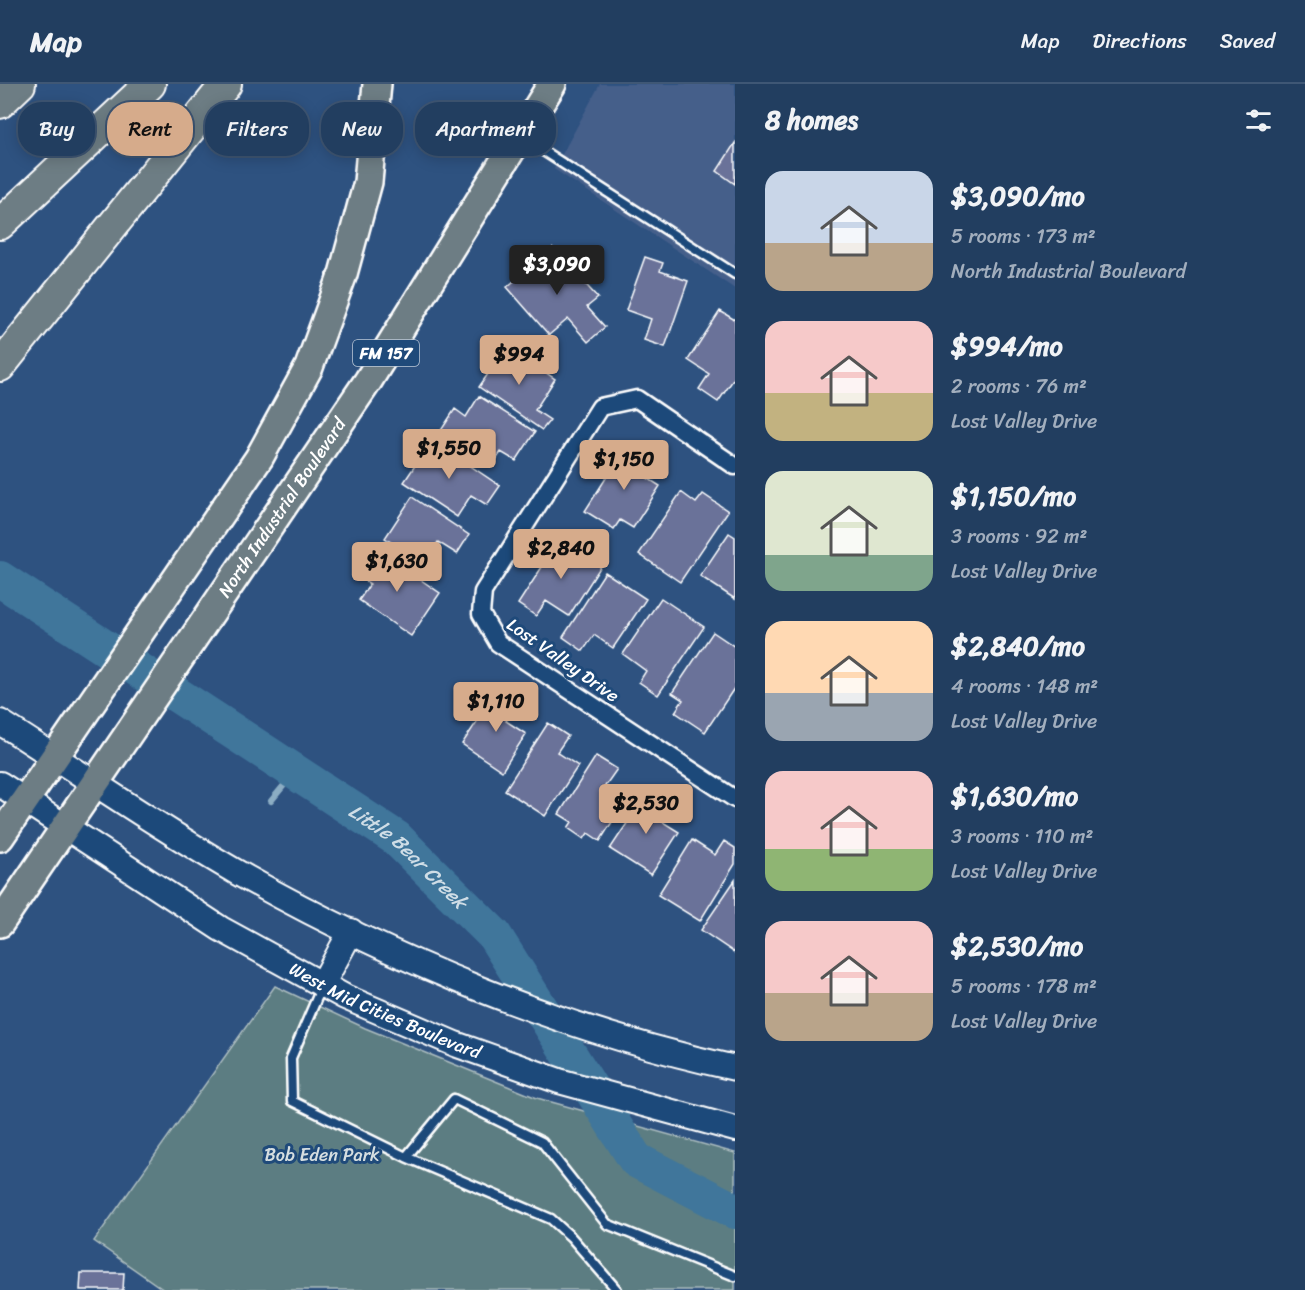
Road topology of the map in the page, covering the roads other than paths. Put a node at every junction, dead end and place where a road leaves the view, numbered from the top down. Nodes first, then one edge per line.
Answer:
1 (20, 84) edge
2 (150, 84) edge
3 (226, 84) edge
4 (377, 84) edge
5 (552, 84) edge
6 (542, 102) edge
7 (0, 103) edge
8 (510, 156) edge
9 (550, 156) edge
10 (0, 224) edge
11 (735, 273) edge
12 (0, 366) edge
13 (735, 466) edge
14 (0, 722) edge
15 (55, 758) junction
16 (0, 783) edge
17 (96, 783) junction
18 (735, 799) edge
19 (25, 800) junction
20 (65, 827) junction
21 (0, 837) edge
22 (0, 923) edge
23 (351, 931) junction
24 (322, 985) junction
25 (735, 1068) edge
26 (735, 1129) edge
27 (406, 1157) junction
28 (735, 1276) edge
29 (617, 1290) edge

1 - 7 highway
2 - 10 highway
3 - 12 highway
4 - 15 main road
5 - 6 main road, North Industrial Boulevard / FM 157
8 - 17 main road, North Industrial Boulevard / FM 157
9 - 11 lane
13 - 18 street, Lost Valley Drive
14 - 15 main road
15 - 17 main road
15 - 19 main road
16 - 19 main road, West Mid Cities Boulevard
17 - 20 main road, North Industrial Boulevard / FM 157
17 - 23 main road
19 - 20 main road, West Mid Cities Boulevard
19 - 21 main road
20 - 22 main road, North Industrial Boulevard / FM 157
20 - 24 main road, West Mid Cities Boulevard
23 - 24 main road
23 - 25 main road
24 - 26 main road, West Mid Cities Boulevard
24 - 27 lane
27 - 28 lane
27 - 29 lane

